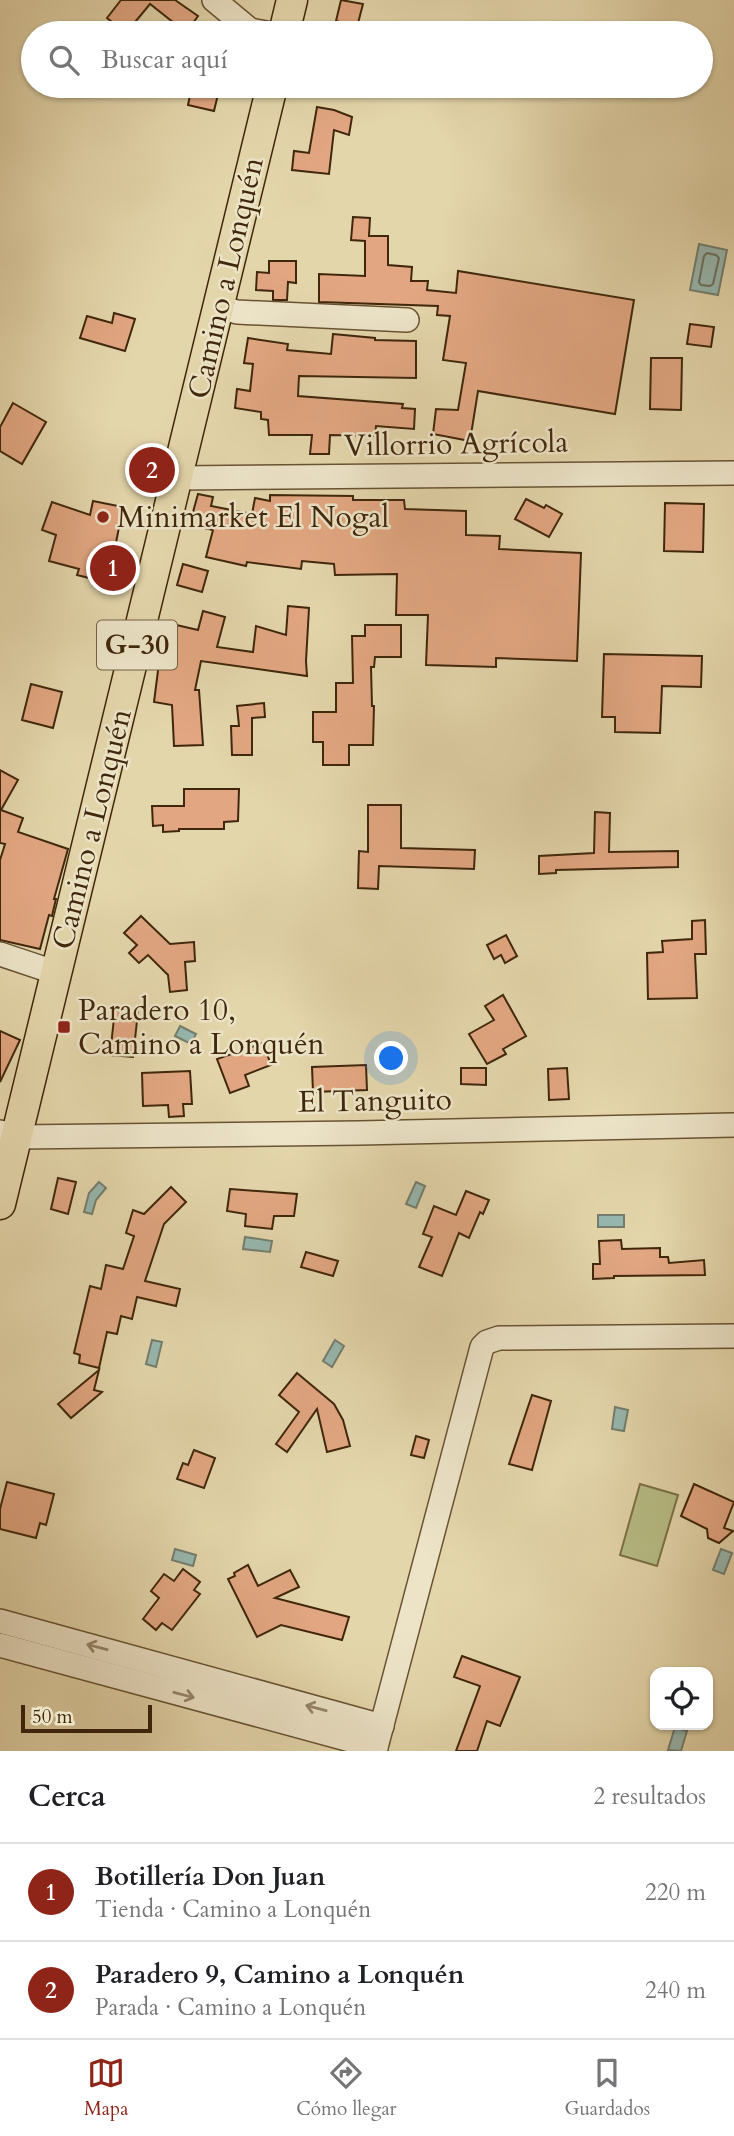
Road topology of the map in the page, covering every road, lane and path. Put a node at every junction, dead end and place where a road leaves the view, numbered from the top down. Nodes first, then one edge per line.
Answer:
1 (214, 0) edge
2 (292, 0) edge
3 (239, 21) edge
4 (287, 21) edge
5 (269, 98) edge
6 (219, 307) junction
7 (407, 320) dead end
8 (734, 473) edge
9 (178, 478) junction
10 (0, 954) edge
11 (57, 973) junction
12 (734, 1125) edge
13 (9, 1134) edge
14 (0, 1204) edge
15 (734, 1336) edge
16 (0, 1621) edge
17 (0, 1645) edge
18 (378, 1741) edge

1 - 3 street
2 - 4 main road
5 - 6 main road, Camino a Lonquén / G-30
6 - 7 street
6 - 9 main road, Camino a Lonquén / G-30
8 - 9 street, Villorrio Agrícola
9 - 11 main road, Camino a Lonquén / G-30
10 - 11 street
11 - 13 main road, Camino a Lonquén / G-30
12 - 13 street, El Tanguito
13 - 14 main road, Camino a Lonquén / G-30
15 - 18 street
18 -> 16 street
17 -> 18 street

